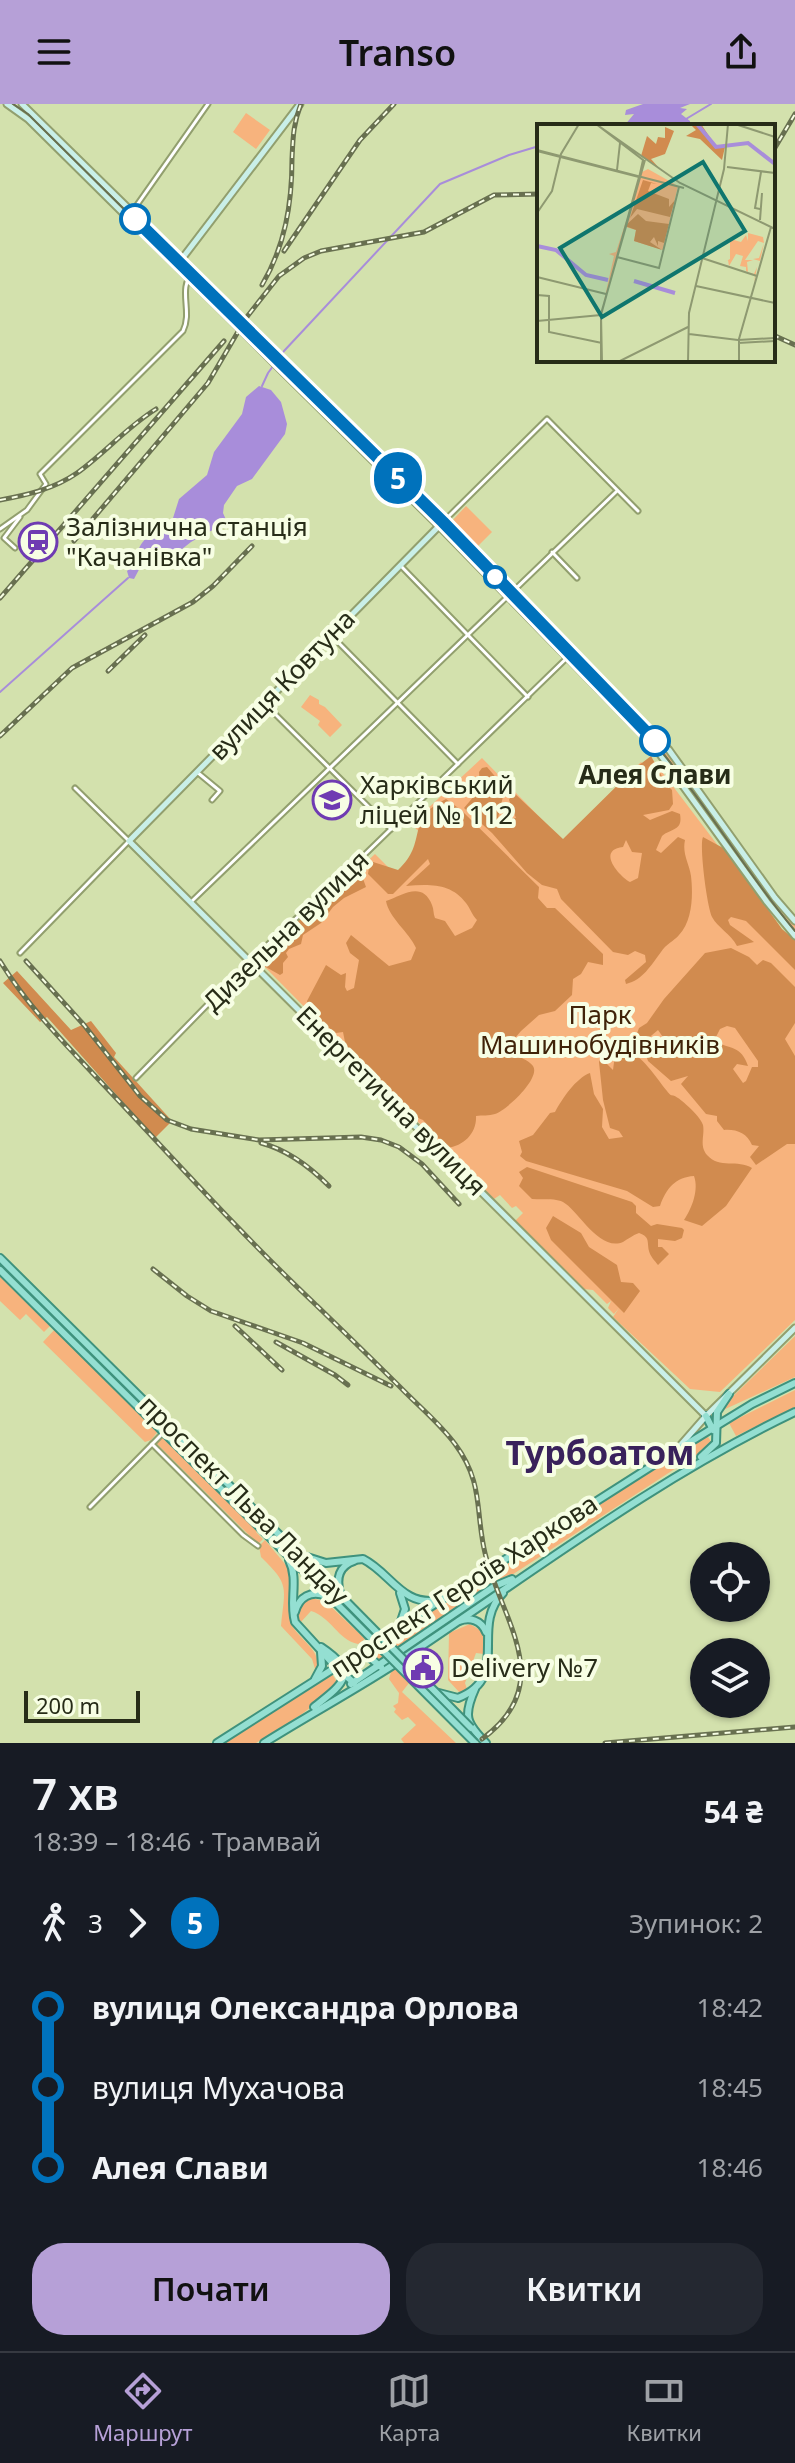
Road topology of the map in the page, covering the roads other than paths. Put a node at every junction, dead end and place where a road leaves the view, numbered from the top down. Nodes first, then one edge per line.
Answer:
1 (7, 104) edge
2 (208, 104) edge
3 (300, 104) edge
4 (25, 105) edge
5 (38, 117) junction
6 (32, 122) junction
7 (108, 187) junction
8 (102, 193) junction
9 (132, 212) junction
10 (181, 260) junction
11 (193, 272) junction
12 (187, 278) junction
13 (278, 361) junction
14 (617, 491) junction
15 (638, 511) dead end
16 (22, 513) junction
17 (445, 520) junction
18 (439, 526) junction
19 (0, 529) edge
20 (15, 548) dead end
21 (552, 552) junction
22 (400, 565) junction
23 (577, 578) dead end
24 (512, 589) junction
25 (506, 595) junction
26 (466, 634) junction
27 (331, 636) junction
28 (574, 651) junction
29 (567, 658) junction
30 (528, 697) junction
31 (264, 703) junction
32 (396, 703) junction
33 (458, 764) junction
34 (329, 768) junction
35 (197, 772) junction
36 (75, 788) dead end
37 (212, 800) dead end
38 (391, 829) junction
39 (129, 841) junction
40 (191, 902) junction
41 (795, 921) edge
42 (795, 936) edge
43 (20, 953) dead end
44 (250, 961) junction
45 (136, 1078) dead end
46 (0, 1258) edge
47 (0, 1270) edge
48 (795, 1328) edge
49 (795, 1383) edge
50 (729, 1394) junction
51 (795, 1412) edge
52 (706, 1416) junction
53 (170, 1426) junction
54 (714, 1427) junction
55 (164, 1432) junction
56 (701, 1435) junction
57 (152, 1444) junction
58 (713, 1447) junction
59 (675, 1451) junction
60 (692, 1465) junction
61 (90, 1507) dead end
62 (290, 1543) junction
63 (258, 1546) dead end
64 (283, 1550) junction
65 (372, 1565) junction
66 (523, 1575) junction
67 (398, 1590) junction
68 (339, 1594) junction
69 (442, 1598) junction
70 (333, 1600) junction
71 (294, 1620) junction
72 (396, 1628) junction
73 (439, 1633) junction
74 (488, 1639) junction
75 (314, 1643) junction
76 (371, 1646) junction
77 (382, 1663) junction
78 (338, 1666) junction
79 (344, 1675) junction
80 (360, 1681) junction
81 (309, 1685) junction
82 (475, 1689) junction
83 (435, 1692) junction
84 (307, 1716) junction
85 (471, 1728) junction
86 (217, 1743) edge
87 (264, 1743) edge
88 (475, 1743) edge
89 (486, 1743) edge

1 - 6 main road
2 - 9 street
3 - 10 main road
4 - 5 main road
5 - 6 main road
5 - 7 main road
6 - 8 main road
7 - 8 main road
7 - 9 main road
8 - 12 main road
9 - 10 main road
10 - 11 main road
11 - 12 street
11 - 13 main road, bridge
12 - 13 main road, bridge
12 - 16 street
13 - 17 main road
13 - 18 main road
14 - 15 street
14 - 17 street, вулиця Ковтуна
14 - 21 street
16 - 19 street
16 - 20 street
17 - 18 main road, вулиця Ковтуна
17 - 24 main road
18 - 22 main road, вулиця Ковтуна
18 - 25 main road
21 - 23 street
21 - 24 street
22 - 26 street
22 - 27 main road, вулиця Ковтуна
24 - 25 street
24 - 28 main road
25 - 26 street
25 - 29 main road
26 - 30 street
26 - 32 street
27 - 31 main road, вулиця Ковтуна
27 - 32 street
28 - 29 street, Дизельна вулиця
28 - 41 main road
29 - 30 street, Дизельна вулиця
29 - 42 main road
30 - 33 street, Дизельна вулиця
31 - 34 street
31 - 35 main road, вулиця Ковтуна
32 - 33 street
32 - 34 street
33 - 38 street, Дизельна вулиця
34 - 38 street
34 - 40 street
35 - 37 street
35 - 39 main road, вулиця Ковтуна
36 - 39 street, Енергетична вулиця
38 - 44 street, Дизельна вулиця
39 - 40 main road, Енергетична вулиця
39 - 43 street, вулиця Ковтуна
40 - 44 main road, Енергетична вулиця
44 - 45 street, Дизельна вулиця
44 - 52 main road, Енергетична вулиця
46 - 53 main road, проспект Льва Ландау
47 - 55 main road, проспект Льва Ландау
48 - 50 main road
49 - 54 main road, проспект Героїв Харкова
50 - 52 main road
50 - 54 main road
51 - 60 main road, проспект Героїв Харкова
52 - 54 main road
52 - 59 main road
53 - 55 main road
53 - 62 main road, проспект Льва Ландау
54 - 56 main road, проспект Героїв Харкова
54 - 58 main road
55 - 57 street
55 - 64 main road, проспект Льва Ландау
56 - 58 main road
56 - 59 main road, проспект Героїв Харкова
57 - 61 street
57 - 63 street
58 - 60 main road
59 - 69 main road, проспект Героїв Харкова
60 - 66 main road, проспект Героїв Харкова
62 - 65 main road
62 - 68 main road, проспект Льва Ландау
64 - 70 main road, проспект Льва Ландау
64 - 71 main road
65 - 67 main road
65 - 68 main road
66 - 73 main road, проспект Героїв Харкова
66 - 74 main road
66 - 77 main road
67 - 69 main road
67 - 72 main road
68 - 70 main road
68 - 83 main road, проспект Льва Ландау, bridge
69 - 72 main road, проспект Героїв Харкова
70 - 71 main road
70 - 88 main road, проспект Льва Ландау, bridge
71 - 75 main road
72 - 76 main road, проспект Героїв Харкова
73 - 74 main road
73 - 77 main road, проспект Героїв Харкова
74 - 82 main road
75 - 78 main road
75 - 81 main road
76 - 77 main road
76 - 78 main road, проспект Героїв Харкова
77 - 80 main road, проспект Героїв Харкова
77 - 80 main road
78 - 79 main road
78 - 81 main road, проспект Героїв Харкова
79 - 80 main road
79 - 84 main road
80 - 84 main road
81 - 86 main road, проспект Героїв Харкова
82 - 83 main road
82 - 85 main road
83 - 85 main road, проспект Льва Ландау, bridge
84 - 87 main road
85 - 89 main road, проспект Льва Ландау

